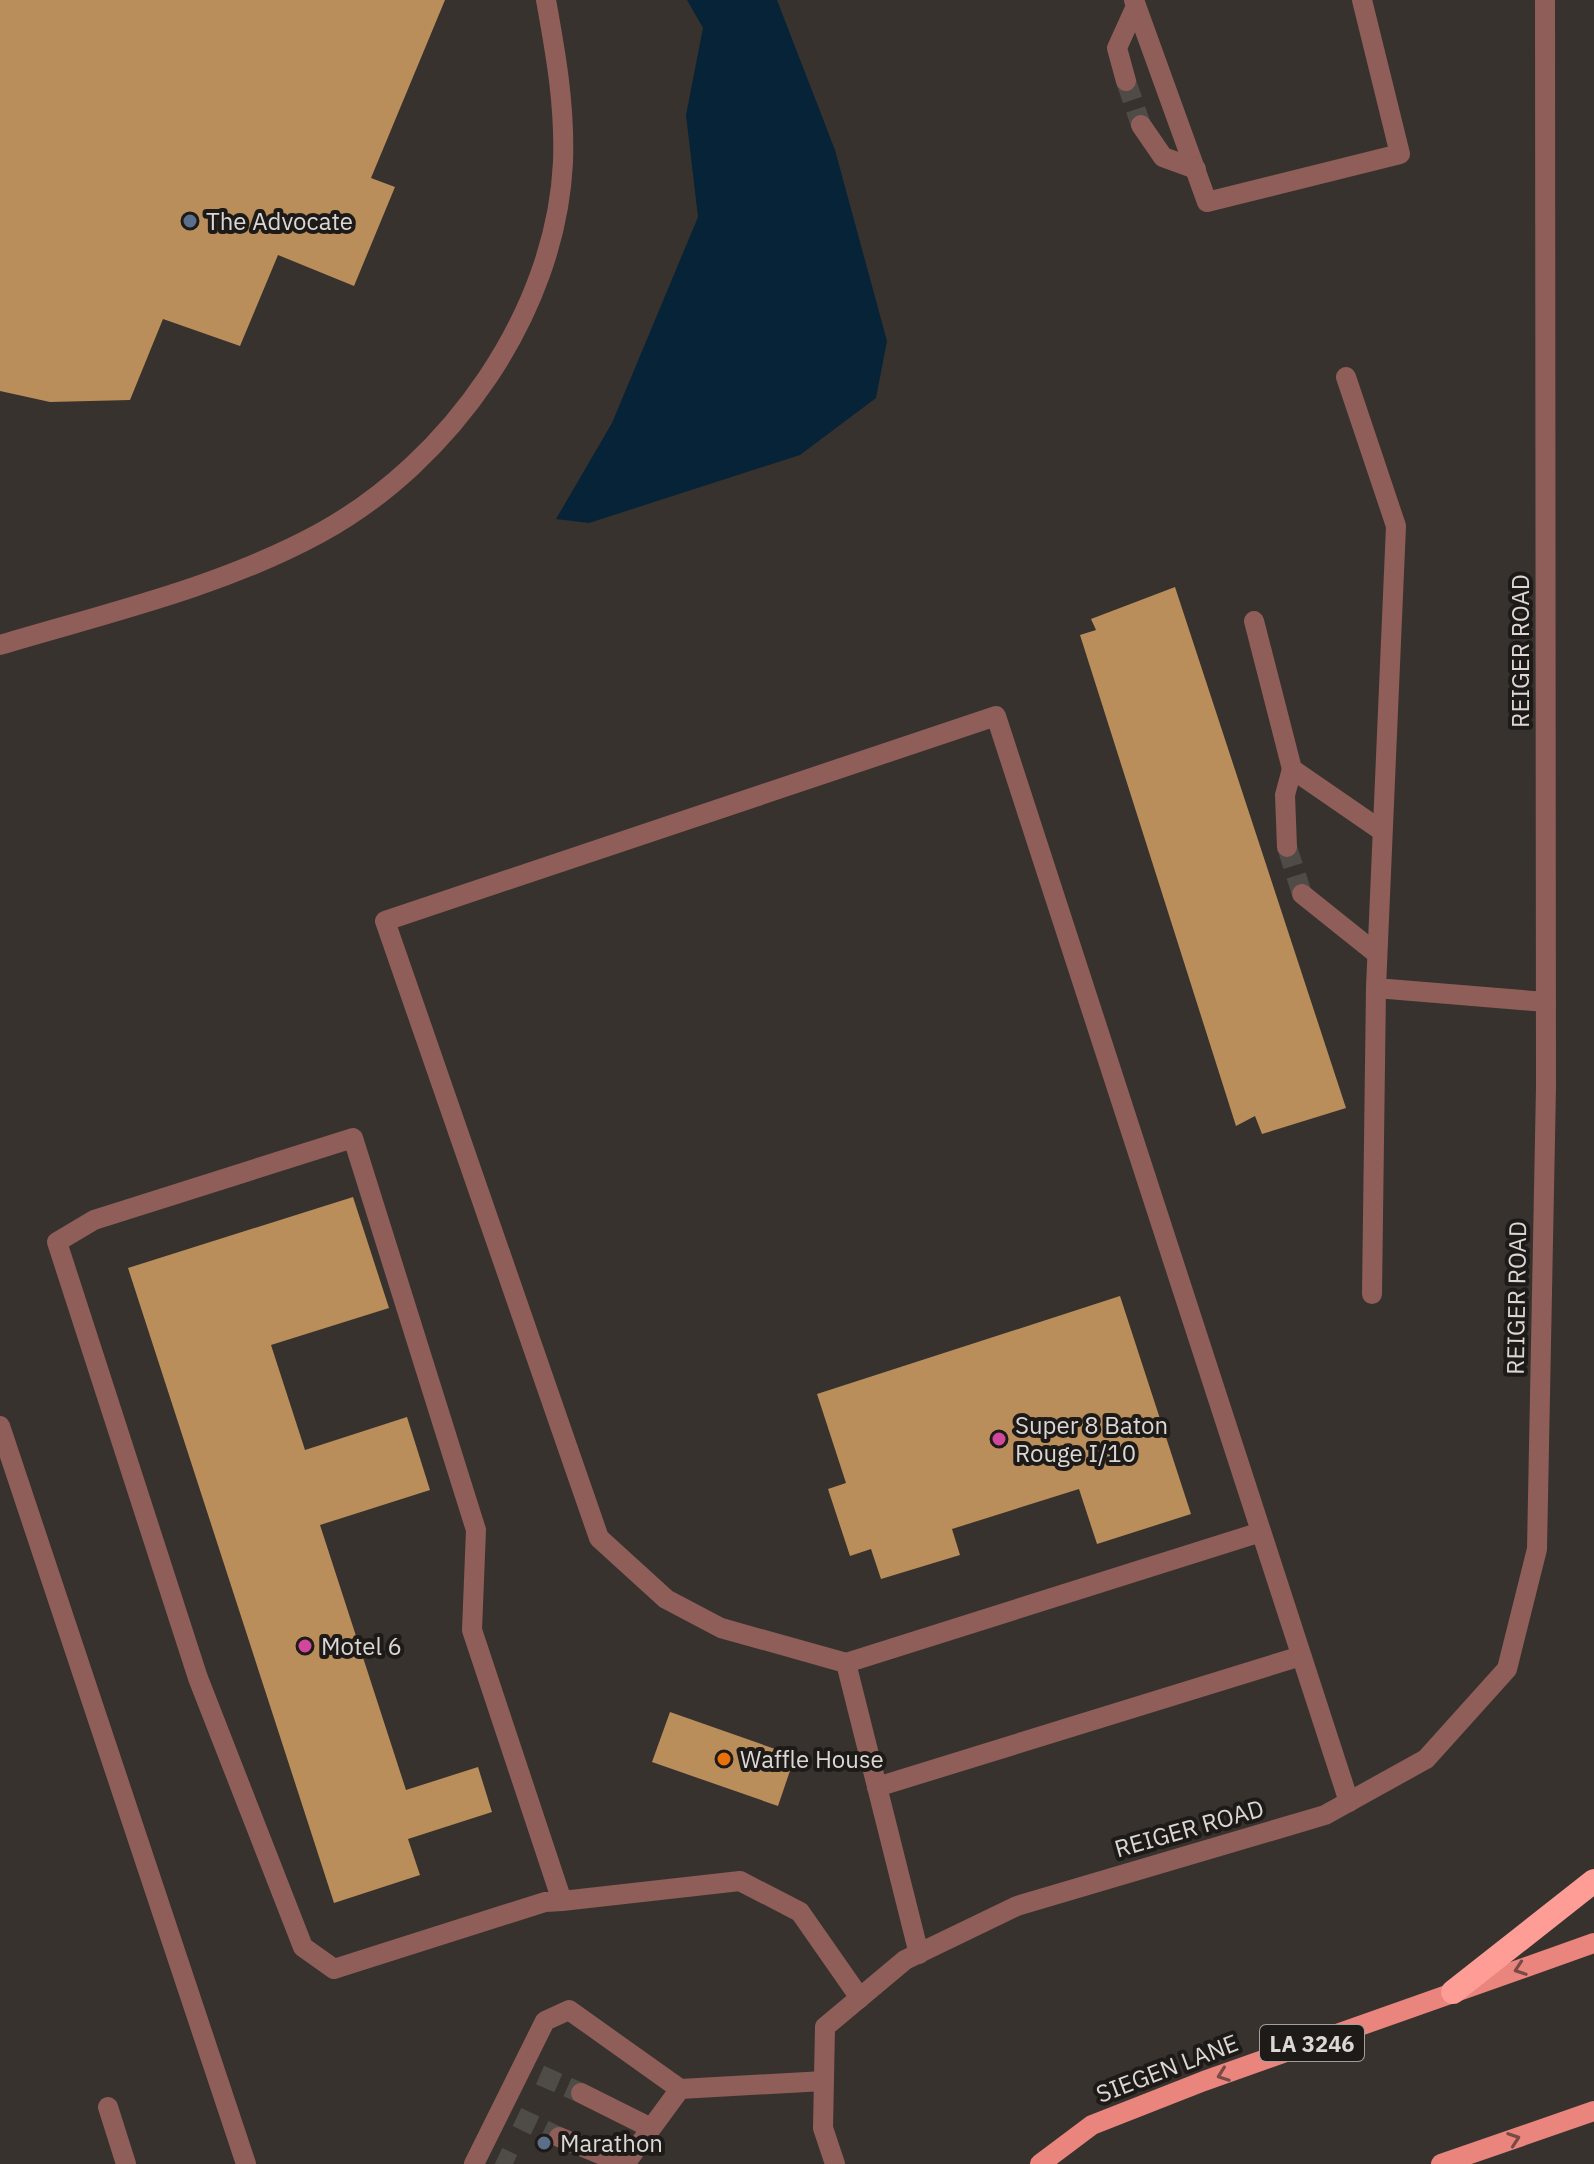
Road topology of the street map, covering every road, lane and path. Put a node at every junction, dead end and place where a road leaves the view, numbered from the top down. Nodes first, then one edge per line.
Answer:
1 (546, 0) edge
2 (1362, 0) edge
3 (1545, 0) edge
4 (1135, 3) edge
5 (1126, 81) tunnel mouth
6 (1141, 125) tunnel mouth
7 (1196, 169) junction
8 (1346, 377) dead end
9 (1254, 621) dead end
10 (0, 645) edge
11 (1292, 769) junction
12 (1382, 831) junction
13 (1287, 847) tunnel mouth
14 (1302, 894) tunnel mouth
15 (1377, 954) junction
16 (1376, 988) junction
17 (1546, 1002) junction
18 (1372, 1294) dead end
19 (0, 1426) edge
20 (1261, 1532) junction
21 (1301, 1656) junction
22 (846, 1663) junction
23 (877, 1787) junction
24 (1349, 1802) junction
25 (1594, 1881) edge
26 (562, 1901) junction
27 (1594, 1943) edge
28 (919, 1954) junction
29 (1453, 1992) junction
30 (860, 1998) junction
31 (824, 2081) junction
32 (680, 2089) junction
33 (581, 2093) tunnel mouth
34 (108, 2107) dead end
35 (1594, 2111) edge
36 (649, 2127) junction
37 (559, 2137) tunnel mouth
38 (484, 2157) edge
39 (126, 2164) edge
40 (246, 2164) edge
41 (624, 2164) edge
42 (835, 2164) edge
43 (1040, 2164) edge
44 (1441, 2164) edge

1 - 10 street
2 - 7 street
3 - 17 street, REIGER ROAD
4 - 5 street
4 - 7 street
6 - 7 street
8 - 12 street
9 - 11 street
11 - 12 street
11 - 13 street
12 - 15 street
14 - 15 street
15 - 16 street
16 - 17 street
16 - 18 street
17 - 24 street, REIGER ROAD
19 - 40 street
20 - 21 street
20 - 22 street
20 - 22 street
21 - 23 street
21 - 24 street
22 - 23 street
23 - 28 street
24 - 28 street, REIGER ROAD
25 - 29 highway
26 - 26 street
26 - 30 street
27 -> 29 main road, SIEGEN LANE / LA 3246
28 - 30 street, REIGER ROAD
29 -> 43 main road, SIEGEN LANE / LA 3246
30 - 31 street, REIGER ROAD
31 - 32 street
31 - 42 street, REIGER ROAD
32 - 36 street
32 - 38 street
33 - 36 street
34 - 39 street
44 -> 35 main road
36 - 41 street
37 - 41 street

